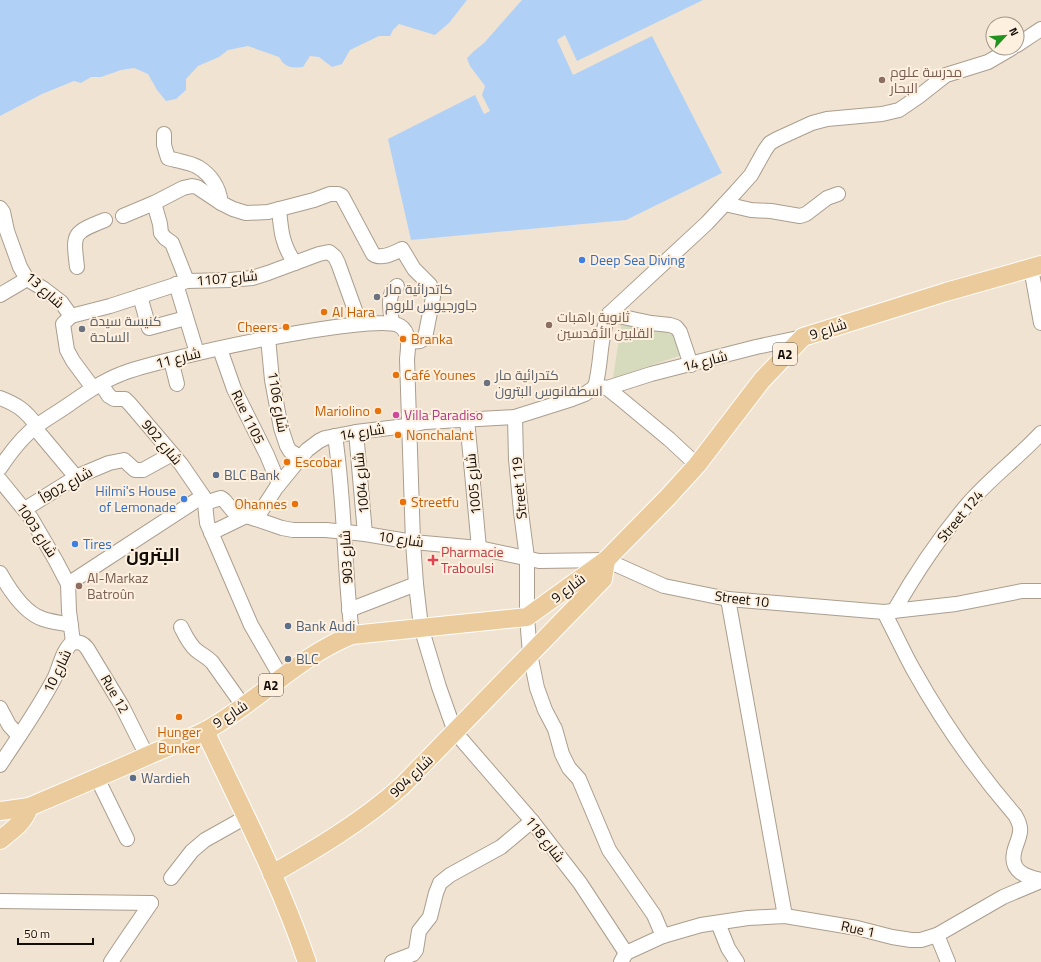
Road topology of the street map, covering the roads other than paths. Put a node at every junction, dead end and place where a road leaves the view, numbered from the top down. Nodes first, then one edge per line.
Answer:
1 (1041, 29) edge
2 (1025, 40) edge
3 (998, 56) edge
4 (164, 134) dead end
5 (838, 194) dead end
6 (154, 203) junction
7 (221, 203) junction
8 (725, 204) junction
9 (0, 208) edge
10 (279, 209) junction
11 (123, 216) dead end
12 (105, 220) dead end
13 (295, 264) junction
14 (1036, 267) edge
15 (77, 268) dead end
16 (27, 279) junction
17 (182, 283) junction
18 (397, 286) dead end
19 (0, 295) edge
20 (140, 296) junction
21 (609, 314) junction
22 (71, 316) junction
23 (186, 318) junction
24 (391, 323) junction
25 (1041, 323) edge
26 (360, 324) junction
27 (803, 337) junction
28 (268, 338) junction
29 (408, 342) junction
30 (220, 349) junction
31 (197, 353) junction
32 (171, 360) junction
33 (692, 365) junction
34 (177, 384) dead end
35 (97, 386) junction
36 (601, 387) junction
37 (0, 398) edge
38 (515, 417) junction
39 (467, 419) junction
40 (410, 426) junction
41 (36, 427) junction
42 (356, 432) junction
43 (1041, 433) edge
44 (335, 436) junction
45 (172, 454) junction
46 (302, 458) junction
47 (697, 465) junction
48 (0, 468) edge
49 (76, 477) junction
50 (0, 480) edge
51 (279, 484) junction
52 (204, 499) junction
53 (25, 509) junction
54 (251, 517) junction
55 (344, 532) junction
56 (211, 533) junction
57 (365, 534) junction
58 (413, 542) junction
59 (479, 548) junction
60 (527, 558) junction
61 (606, 560) junction
62 (0, 573) edge
63 (68, 584) junction
64 (416, 584) junction
65 (1041, 591) edge
66 (728, 599) junction
67 (349, 610) junction
68 (889, 612) junction
69 (527, 617) junction
70 (71, 625) junction
71 (181, 627) dead end
72 (422, 627) junction
73 (352, 635) junction
74 (73, 642) junction
75 (530, 654) junction
76 (281, 677) junction
77 (244, 707) junction
78 (0, 708) edge
79 (205, 731) junction
80 (455, 732) junction
81 (19, 736) junction
82 (147, 756) junction
83 (0, 765) edge
84 (97, 778) junction
85 (29, 807) junction
86 (0, 811) edge
87 (246, 817) junction
88 (532, 821) junction
89 (127, 839) dead end
90 (0, 840) edge
91 (272, 874) junction
92 (170, 878) dead end
93 (1041, 881) edge
94 (0, 901) edge
95 (785, 916) junction
96 (718, 923) junction
97 (937, 935) junction
98 (663, 936) junction
99 (624, 957) edge
100 (111, 962) edge
101 (306, 962) edge
102 (392, 962) edge
103 (737, 962) edge
104 (948, 962) edge

1 - 2 street
3 - 8 street
4 - 7 street
5 - 8 street
6 - 7 street
6 - 11 street
6 - 17 street
7 - 10 street
8 - 21 street
9 - 16 street, شارع 13
10 - 13 street
10 - 29 street
12 - 15 street
13 - 17 street, شارع 1107
13 - 26 street, شارع 1107
14 - 25 street
14 - 27 main road, شارع 9 / A2
16 - 19 street
16 - 22 street, شارع 13
17 - 20 street, شارع 1107
17 - 23 street
18 - 24 street
20 - 22 street, شارع 1107
20 - 23 street
21 - 33 street
21 - 36 street
22 - 35 street, شارع 13
23 - 31 street
24 - 26 street, شارع 11
24 - 29 street
26 - 28 street, شارع 11
27 - 33 street, شارع 14
27 - 47 main road, شارع 9 / A2
28 - 30 street, شارع 11
28 - 46 street, شارع 1106
29 - 40 street
30 - 31 street, شارع 11
30 - 51 street, Rue 1105
31 - 32 street, شارع 11
32 - 34 street
32 - 35 street, شارع 11
33 - 36 street, شارع 14
35 - 41 street, شارع 11
35 - 45 street, شارع 902
36 - 38 street, شارع 14
36 - 47 street
37 - 41 street
38 - 39 street, شارع 14
38 - 60 street, Street 119
39 - 40 street, شارع 14
39 - 59 street, شارع 1005
40 - 42 street, شارع 14
40 - 58 street
41 - 48 street, شارع 11
41 - 49 street
42 - 44 street, شارع 14
42 - 57 street, شارع 1004
43 - 68 street, Street 124
44 - 46 street, شارع 14
44 - 55 street, شارع 903
45 - 49 street, شارع 902أ
45 - 52 street, شارع 902
46 - 51 street, شارع 14
47 - 61 main road, شارع 9 / A2
49 - 53 street, شارع 902أ
50 - 53 street, شارع 1003
51 - 54 street, شارع 14
52 - 54 street, شارع 10
52 - 56 street
52 - 63 street, شارع 10
53 - 63 street, شارع 1003
54 - 55 street, شارع 10
54 - 56 street
55 - 57 street, شارع 10
55 - 67 street, شارع 903
56 - 76 street
57 - 58 street, شارع 10
58 - 59 street, شارع 10
58 - 64 street
59 - 60 street, شارع 10
60 - 61 street, شارع 10
60 - 69 street, Street 119
61 - 66 street, Street 10
61 - 69 main road, شارع 9 / A2
61 - 75 main road, شارع 904
62 - 70 street
63 - 70 street, شارع 10
64 - 67 street
64 - 72 street
65 - 68 street, Street 10
66 - 68 street, Street 10
66 - 95 street
67 - 73 street, شارع 903
68 - 93 street
69 - 72 main road, شارع 9 / A2
69 - 75 street, Street 119
70 - 74 street, شارع 10
71 - 77 street
72 - 73 main road, شارع 9 / A2
72 - 80 street
73 - 76 main road, شارع 9 / A2
74 - 81 street, شارع 10
74 - 82 street, Rue 12
75 - 80 main road, شارع 904
75 - 98 street, Street 119
76 - 77 main road, شارع 9 / A2
77 - 79 main road, شارع 9 / A2
78 - 81 street
79 - 82 main road, شارع 9 / A2
79 - 87 main road
80 - 88 street, شارع 118
80 - 91 main road, شارع 904
81 - 83 street, شارع 10
82 - 84 main road, شارع 9 / A2
84 - 85 main road, شارع 9 / A2
84 - 89 street
85 - 86 main road, شارع 9 / A2
85 - 90 main road
87 - 91 main road
87 - 92 street
88 - 99 street, شارع 118
88 - 102 street
91 - 101 main road
93 - 97 street, Rue 1
94 - 100 street
95 - 96 street, Rue 1
95 - 97 street, Rue 1
96 - 98 street, Rue 1
96 - 103 street
97 - 104 street
98 - 99 street, Rue 1

